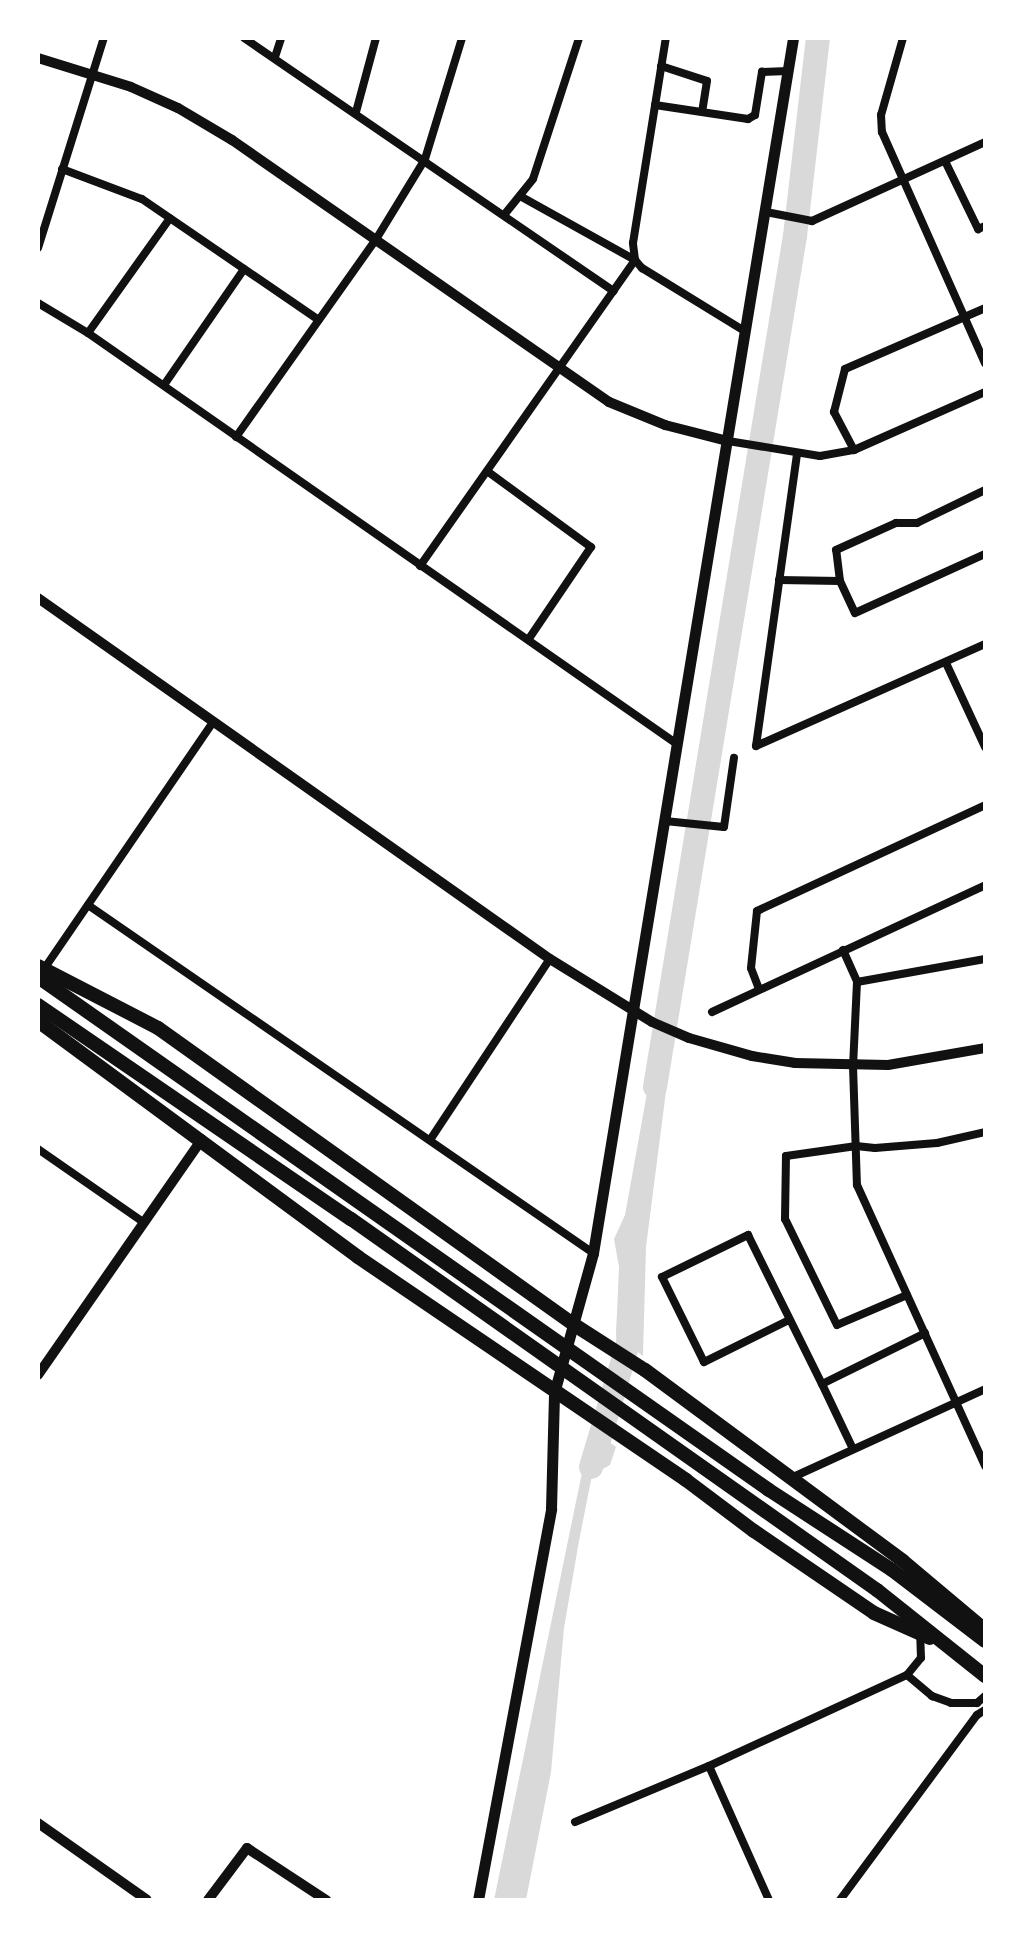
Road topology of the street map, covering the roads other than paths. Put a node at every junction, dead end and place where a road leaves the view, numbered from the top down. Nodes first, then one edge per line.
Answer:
1 (104, 38) edge
2 (244, 38) edge
3 (281, 38) edge
4 (376, 38) edge
5 (462, 38) edge
6 (579, 38) edge
7 (666, 38) edge
8 (793, 38) edge
9 (903, 38) edge
10 (275, 57) junction
11 (38, 58) edge
12 (661, 66) junction
13 (788, 71) junction
14 (91, 75) junction
15 (655, 105) junction
16 (356, 112) junction
17 (702, 112) junction
18 (985, 142) edge
19 (425, 159) junction
20 (945, 161) junction
21 (62, 169) junction
22 (902, 180) junction
23 (520, 196) junction
24 (766, 212) junction
25 (504, 215) junction
26 (170, 218) junction
27 (985, 226) edge
28 (375, 241) junction
29 (38, 248) edge
30 (635, 260) junction
31 (244, 269) junction
32 (614, 291) junction
33 (38, 303) edge
34 (985, 308) edge
35 (964, 317) junction
36 (319, 320) junction
37 (88, 333) junction
38 (747, 333) junction
39 (985, 363) edge
40 (559, 370) junction
41 (164, 385) junction
42 (985, 392) edge
43 (236, 437) junction
44 (728, 441) junction
45 (854, 450) junction
46 (797, 454) junction
47 (487, 471) junction
48 (985, 490) edge
49 (985, 554) edge
50 (420, 566) junction
51 (779, 580) junction
52 (840, 581) junction
53 (38, 598) edge
54 (528, 640) junction
55 (985, 644) edge
56 (946, 663) junction
57 (213, 722) junction
58 (677, 744) junction
59 (985, 747) edge
60 (734, 758) dead end
61 (985, 805) edge
62 (665, 821) junction
63 (985, 885) edge
64 (88, 905) junction
65 (843, 950) junction
66 (550, 959) junction
67 (985, 959) edge
68 (40, 971) edge
69 (857, 982) junction
70 (759, 989) junction
71 (38, 1005) edge
72 (632, 1012) junction
73 (712, 1012) dead end
74 (38, 1021) edge
75 (985, 1048) edge
76 (853, 1066) junction
77 (985, 1132) edge
78 (202, 1139) junction
79 (430, 1140) junction
80 (856, 1146) junction
81 (38, 1149) edge
82 (143, 1222) junction
83 (593, 1253) junction
84 (907, 1295) junction
85 (789, 1320) junction
86 (573, 1324) junction
87 (925, 1333) junction
88 (38, 1375) edge
89 (822, 1384) junction
90 (985, 1389) edge
91 (554, 1393) junction
92 (956, 1402) junction
93 (853, 1449) junction
94 (985, 1466) edge
95 (791, 1478) junction
96 (985, 1630) edge
97 (920, 1633) junction
98 (985, 1641) edge
99 (985, 1663) edge
100 (907, 1675) junction
101 (985, 1676) edge
102 (985, 1696) edge
103 (982, 1706) edge
104 (709, 1766) junction
105 (575, 1822) dead end
106 (38, 1823) edge
107 (147, 1900) edge
108 (208, 1900) edge
109 (326, 1900) edge
110 (478, 1900) edge
111 (769, 1900) edge
112 (840, 1900) edge

1 - 14 street
2 - 10 street
3 - 10 street
4 - 16 street
5 - 19 street
6 - 23 street
7 - 12 street
8 - 13 main road
9 - 22 street
10 - 16 street
11 - 14 street
12 - 15 street
12 - 17 street
13 - 17 street
13 - 24 main road
14 - 21 street
14 - 28 street
15 - 17 street
15 - 30 street
16 - 19 street
18 - 20 street
19 - 25 street
19 - 28 street
20 - 22 street
20 - 27 street
21 - 26 street
21 - 29 street
22 - 24 street
22 - 35 street
23 - 25 street
23 - 30 street
24 - 38 main road
25 - 32 street
26 - 31 street
26 - 37 street
28 - 36 street
28 - 40 street
30 - 32 street
30 - 38 street
31 - 36 street
31 - 41 street
32 - 40 street
33 - 37 street
34 - 35 street
35 - 39 street
35 - 45 street
36 - 43 street
37 - 41 street
38 - 44 main road
40 - 44 street
40 - 47 street
41 - 43 street
42 - 45 street
43 - 50 street
44 - 46 street
44 - 58 main road
45 - 46 street
46 - 51 street
47 - 50 street
47 - 54 street
48 - 52 street
49 - 52 street
50 - 54 street
51 - 52 street
51 - 56 street
53 - 57 street
54 - 58 street
55 - 56 street
56 - 59 street
57 - 64 street
57 - 66 street
58 - 62 main road
60 - 62 street
61 - 70 street
62 - 72 main road
63 - 65 street
64 - 68 street
64 - 79 street
65 - 69 street
65 - 70 street
66 - 72 street
66 - 79 street
67 - 69 street
68 - 86 highway
68 - 98 highway
69 - 76 street
70 - 73 street
71 - 101 highway
72 - 76 street
72 - 83 main road
74 - 78 highway
75 - 76 street
76 - 80 street
77 - 80 street
78 - 82 street
78 - 91 highway
79 - 83 street
80 - 84 street
80 - 84 street
81 - 82 street
82 - 88 street
83 - 86 main road
84 - 87 street
85 - 85 street
85 - 89 street
86 - 91 main road
86 - 95 highway
87 - 89 street
87 - 92 street
89 - 93 street
90 - 92 street
91 - 97 highway
91 - 110 main road
92 - 93 street
92 - 94 street
93 - 95 street
95 - 96 highway
97 - 99 highway
97 - 100 street
100 - 103 street
100 - 104 street
102 - 103 street
103 - 112 street
104 - 105 street
104 - 111 street
106 - 107 street
108 - 109 street

